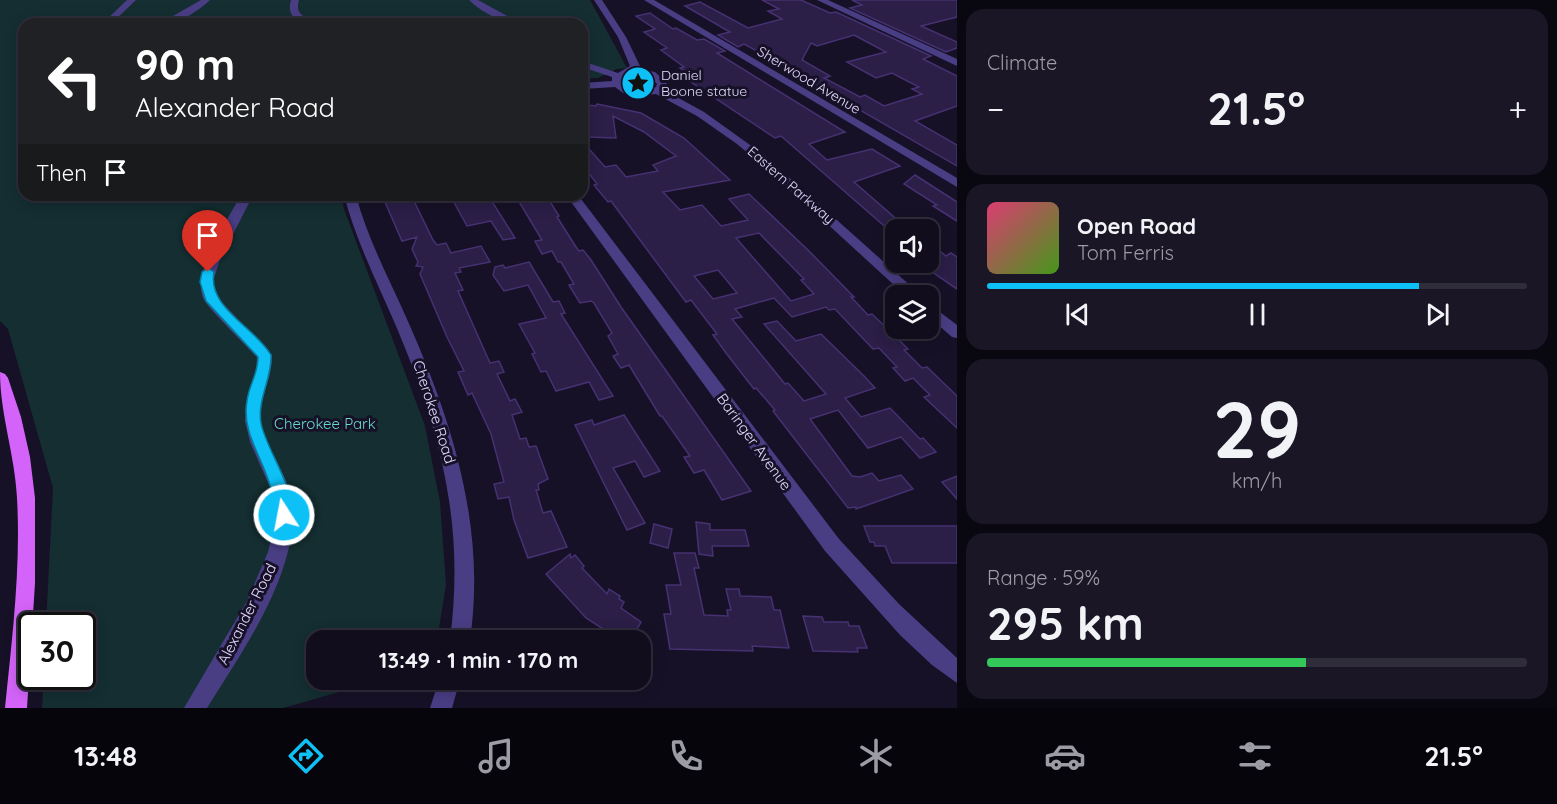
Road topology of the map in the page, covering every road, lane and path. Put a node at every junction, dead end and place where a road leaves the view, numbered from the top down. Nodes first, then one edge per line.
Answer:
1 (132, 0) edge
2 (206, 0) edge
3 (295, 0) edge
4 (473, 0) edge
5 (598, 0) edge
6 (648, 0) edge
7 (845, 0) edge
8 (826, 2) edge
9 (112, 18) edge
10 (176, 18) edge
11 (300, 18) edge
12 (505, 18) edge
13 (957, 63) edge
14 (588, 67) edge
15 (631, 71) junction
16 (617, 80) junction
17 (588, 85) edge
18 (657, 91) junction
19 (957, 183) edge
20 (243, 201) edge
21 (352, 201) edge
22 (576, 201) edge
23 (903, 285) edge
24 (939, 317) edge
25 (957, 333) edge
26 (0, 378) edge
27 (461, 630) edge
28 (957, 672) edge
29 (447, 690) edge
30 (16, 708) edge
31 (195, 708) edge
32 (441, 708) edge

1 - 9 street
2 - 10 street
3 - 11 street
4 - 12 street
5 - 15 street
6 - 19 street, Sherwood Avenue
7 - 8 street
8 - 13 street
14 - 16 street
15 - 16 street
15 - 18 street
16 - 17 street
16 - 18 street
18 - 23 street, Eastern Parkway
20 - 31 street, Alexander Road
21 - 27 street, Cherokee Road
22 - 28 street, Baringer Avenue
24 - 25 street
26 - 30 main road
29 - 32 street

